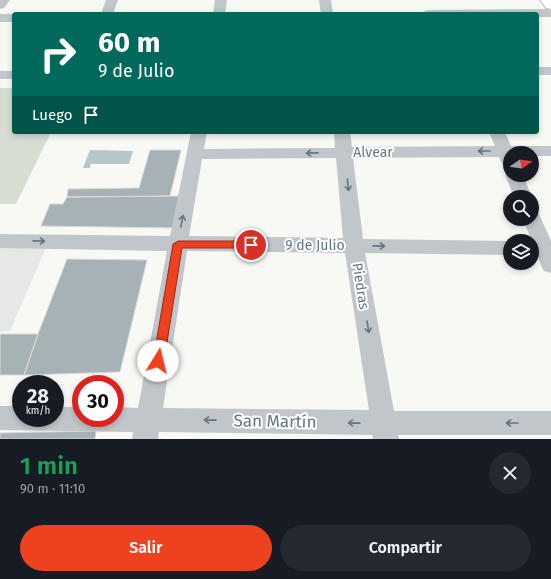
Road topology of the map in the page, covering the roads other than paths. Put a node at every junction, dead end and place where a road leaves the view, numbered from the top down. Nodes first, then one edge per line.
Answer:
1 (4, 0) edge
2 (112, 0) edge
3 (221, 0) edge
4 (325, 0) edge
5 (439, 0) edge
6 (548, 0) edge
7 (551, 4) edge
8 (0, 5) edge
9 (108, 12) edge
10 (219, 12) edge
11 (327, 12) edge
12 (444, 12) edge
13 (539, 13) edge
14 (551, 13) edge
15 (0, 18) edge
16 (12, 18) edge
17 (539, 71) edge
18 (551, 71) edge
19 (0, 75) edge
20 (12, 75) edge
21 (199, 134) edge
22 (498, 134) edge
23 (343, 142) edge
24 (503, 146) edge
25 (551, 151) edge
26 (539, 153) edge
27 (195, 154) junction
28 (503, 158) edge
29 (534, 226) edge
30 (0, 241) edge
31 (178, 244) junction
32 (354, 246) junction
33 (503, 248) edge
34 (544, 253) edge
35 (0, 418) edge
36 (551, 423) edge
37 (147, 429) edge
38 (384, 431) edge

1 - 8 street
2 - 9 street
3 - 10 street
4 - 11 street
5 - 12 street
6 - 7 main road
13 - 14 street
15 - 16 street
17 - 18 street
19 - 20 street
21 - 27 street
22 - 24 street
23 -> 27 street, Alvear
28 -> 23 street, Alvear
23 -> 32 street, Piedras
25 - 26 street, Alvear
31 -> 27 street
29 - 34 street
30 -> 31 street, 9 de Julio
31 - 32 street, 9 de Julio
31 - 37 street
32 -> 33 street, 9 de Julio
32 -> 38 street, Piedras
35 - 37 street, San Martín
36 -> 38 street, San Martín
38 -> 37 street, San Martín

